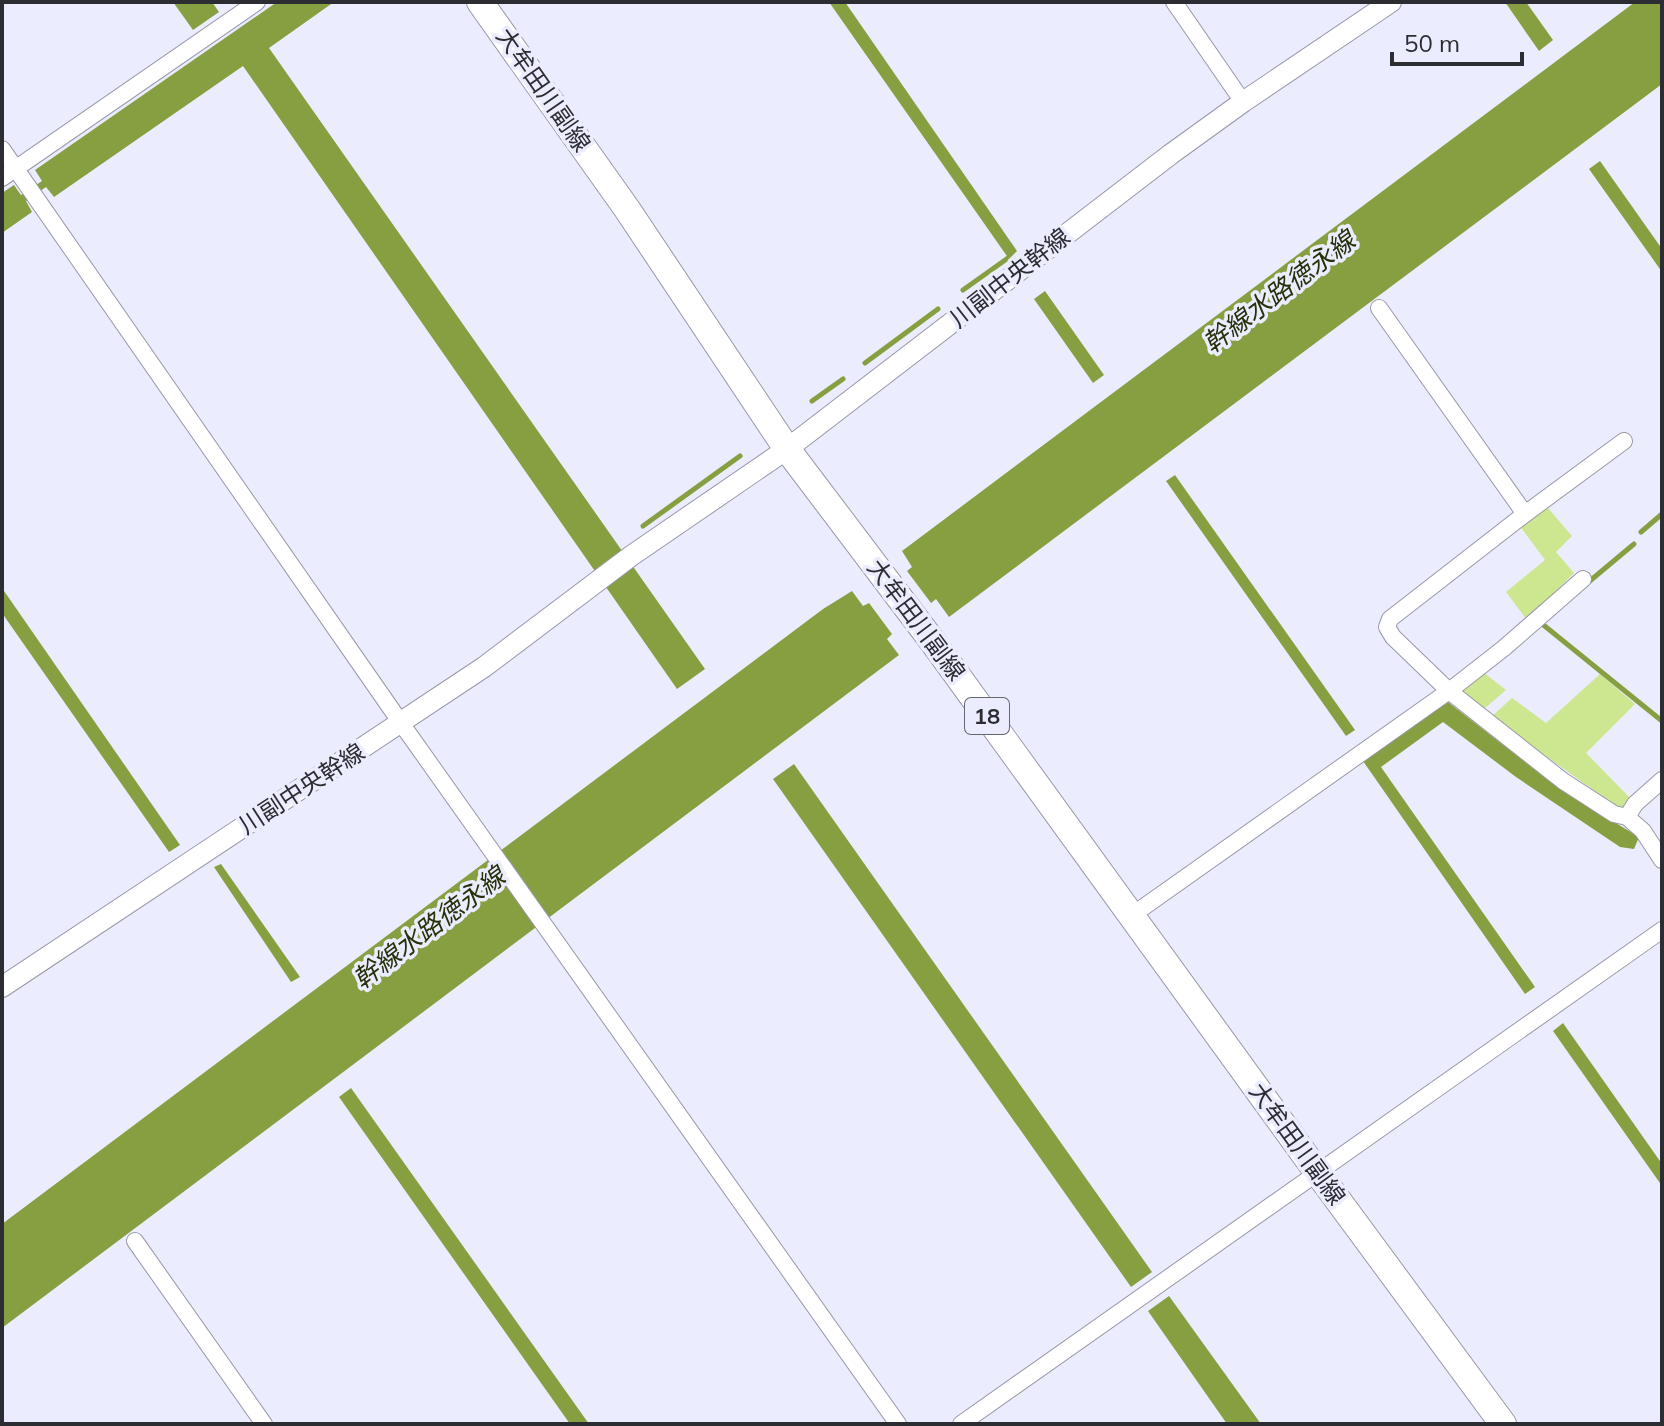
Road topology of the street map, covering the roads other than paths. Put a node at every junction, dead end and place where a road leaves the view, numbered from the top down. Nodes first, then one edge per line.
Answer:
1 (257, 2) edge
2 (480, 2) edge
3 (1174, 2) edge
4 (1391, 2) edge
5 (1243, 102) junction
6 (2, 149) edge
7 (9, 174) edge
8 (1379, 308) dead end
9 (1624, 441) dead end
10 (787, 449) junction
11 (1525, 514) junction
12 (1583, 579) dead end
13 (1449, 691) junction
14 (401, 723) junction
15 (1662, 780) edge
16 (1627, 817) junction
17 (1662, 860) edge
18 (1131, 916) junction
19 (1662, 930) edge
20 (2, 987) edge
21 (1318, 1173) junction
22 (135, 1241) dead end
23 (264, 1424) edge
24 (898, 1424) edge
25 (961, 1424) edge
26 (1503, 1424) edge

1 - 7 street
2 - 10 main road, 大牟田川副線 / 18
3 - 5 street
4 - 5 street, 川副中央幹線
5 - 10 street, 川副中央幹線
6 - 7 street
7 - 14 street
8 - 11 street
9 - 11 street
10 - 14 street, 川副中央幹線
10 - 18 main road, 大牟田川副線 / 18
11 - 13 street
12 - 13 street
13 - 16 street
13 - 18 street
14 - 20 street, 川副中央幹線
14 - 24 street
15 - 16 street
16 - 17 street
18 - 21 main road, 大牟田川副線 / 18
19 - 21 street
21 - 25 street
21 - 26 main road, 大牟田川副線 / 18
22 - 23 street

